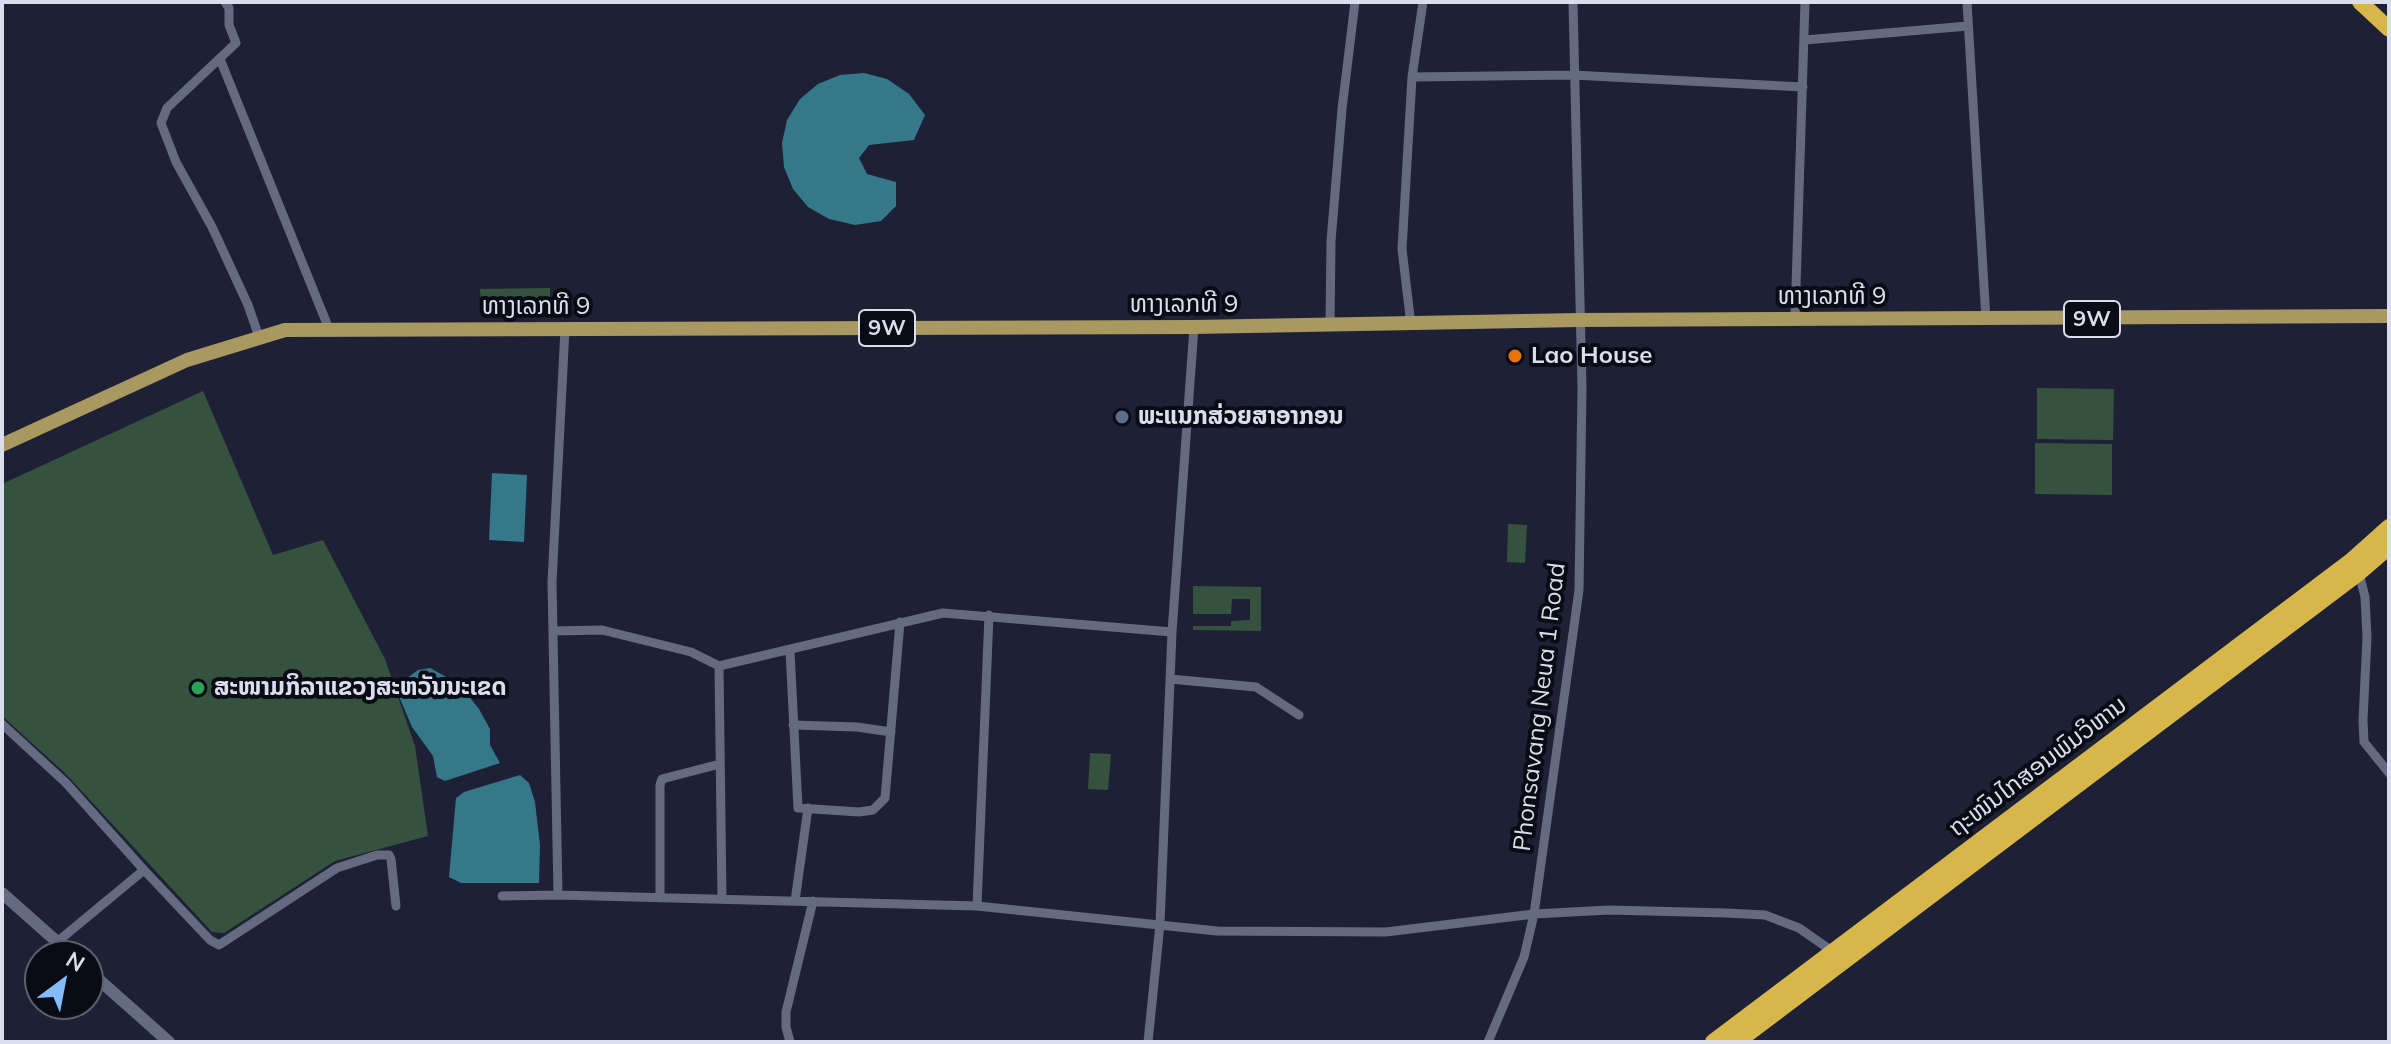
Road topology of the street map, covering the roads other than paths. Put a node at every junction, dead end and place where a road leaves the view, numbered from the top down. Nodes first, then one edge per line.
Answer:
1 (225, 2) edge
2 (1355, 2) edge
3 (1423, 2) edge
4 (1573, 2) edge
5 (1805, 2) edge
6 (1967, 2) edge
7 (2360, 2) edge
8 (1968, 26) junction
9 (2388, 26) edge
10 (1805, 40) junction
11 (220, 59) junction
12 (1573, 75) junction
13 (1412, 77) junction
14 (1803, 87) junction
15 (2389, 316) edge
16 (1795, 318) junction
17 (1579, 320) junction
18 (1986, 320) junction
19 (1411, 325) junction
20 (1330, 326) junction
21 (1194, 327) junction
22 (329, 329) junction
23 (565, 329) junction
24 (259, 337) junction
25 (2, 445) edge
26 (2389, 527) edge
27 (2389, 547) edge
28 (2356, 566) junction
29 (989, 615) junction
30 (900, 622) junction
31 (553, 631) junction
32 (1172, 632) junction
33 (790, 651) junction
34 (719, 666) junction
35 (1170, 679) junction
36 (1299, 715) dead end
37 (2, 724) edge
38 (793, 725) junction
39 (891, 732) junction
40 (720, 764) junction
41 (2389, 773) edge
42 (808, 808) junction
43 (144, 870) junction
44 (2, 893) edge
45 (558, 895) junction
46 (502, 896) dead end
47 (660, 898) junction
48 (722, 899) junction
49 (795, 901) junction
50 (813, 901) junction
51 (396, 906) dead end
52 (977, 906) junction
53 (1534, 914) junction
54 (1160, 924) junction
55 (55, 940) edge
56 (59, 940) edge
57 (1832, 951) junction
58 (104, 984) edge
59 (169, 1042) edge
60 (790, 1042) edge
61 (1148, 1042) edge
62 (1488, 1042) edge
63 (1713, 1042) edge
64 (1737, 1042) edge

1 - 11 street
2 - 20 street
3 - 13 street
4 - 12 street, Phonsavang Neua 1 Road
5 - 10 street
6 - 8 street
7 - 9 highway
8 - 10 street
8 - 18 street
10 - 14 street
11 - 22 street
11 - 24 street
12 - 13 street
12 - 14 street
12 - 17 street, Phonsavang Neua 1 Road
13 - 19 street
14 - 16 street
15 - 18 main road, ທາງເລກທີ 9 / 9W
16 - 17 main road, ທາງເລກທີ 9 / 9W
16 - 18 main road, ທາງເລກທີ 9 / 9W
17 - 19 main road, ທາງເລກທີ 9 / 9W
17 - 53 street, Phonsavang Neua 1 Road
19 - 20 main road, ທາງເລກທີ 9 / 9W
20 - 21 main road, ທາງເລກທີ 9 / 9W
21 - 23 main road, ທາງເລກທີ 9 / 9W
21 - 32 street
22 - 23 main road, ທາງເລກທີ 9 / 9W
22 - 24 main road, ທາງເລກທີ 9 / 9W
23 - 31 street
24 - 25 main road, ທາງເລກທີ 9 / 9W
26 - 28 highway, ຖະໜົນໄກສອນພົມວິຫານ
27 - 28 highway, ຖະໜົນໄກສອນພົມວິຫານ
28 - 41 street
28 - 57 highway, ຖະໜົນໄກສອນພົມວິຫານ
28 - 64 highway, ຖະໜົນໄກສອນພົມວິຫານ
29 - 30 street
29 - 32 street
29 - 52 street
30 - 33 street
30 - 39 street
31 - 34 street
31 - 45 street
32 - 35 street
33 - 34 street
33 - 38 street
34 - 40 street
35 - 36 street
35 - 54 street
37 - 43 street
38 - 39 street
38 - 42 street
39 - 42 street
40 - 47 street
40 - 48 street
42 - 49 street
43 - 51 street
43 - 56 street
44 - 55 street
45 - 46 street
45 - 47 street
47 - 48 street
48 - 49 street
49 - 50 street
50 - 52 street
50 - 60 street
52 - 54 street
53 - 54 street
53 - 57 street
53 - 62 street, Phonsavang Neua 1 Road
54 - 61 street
57 - 63 highway, ຖະໜົນໄກສອນພົມວິຫານ
58 - 59 street

